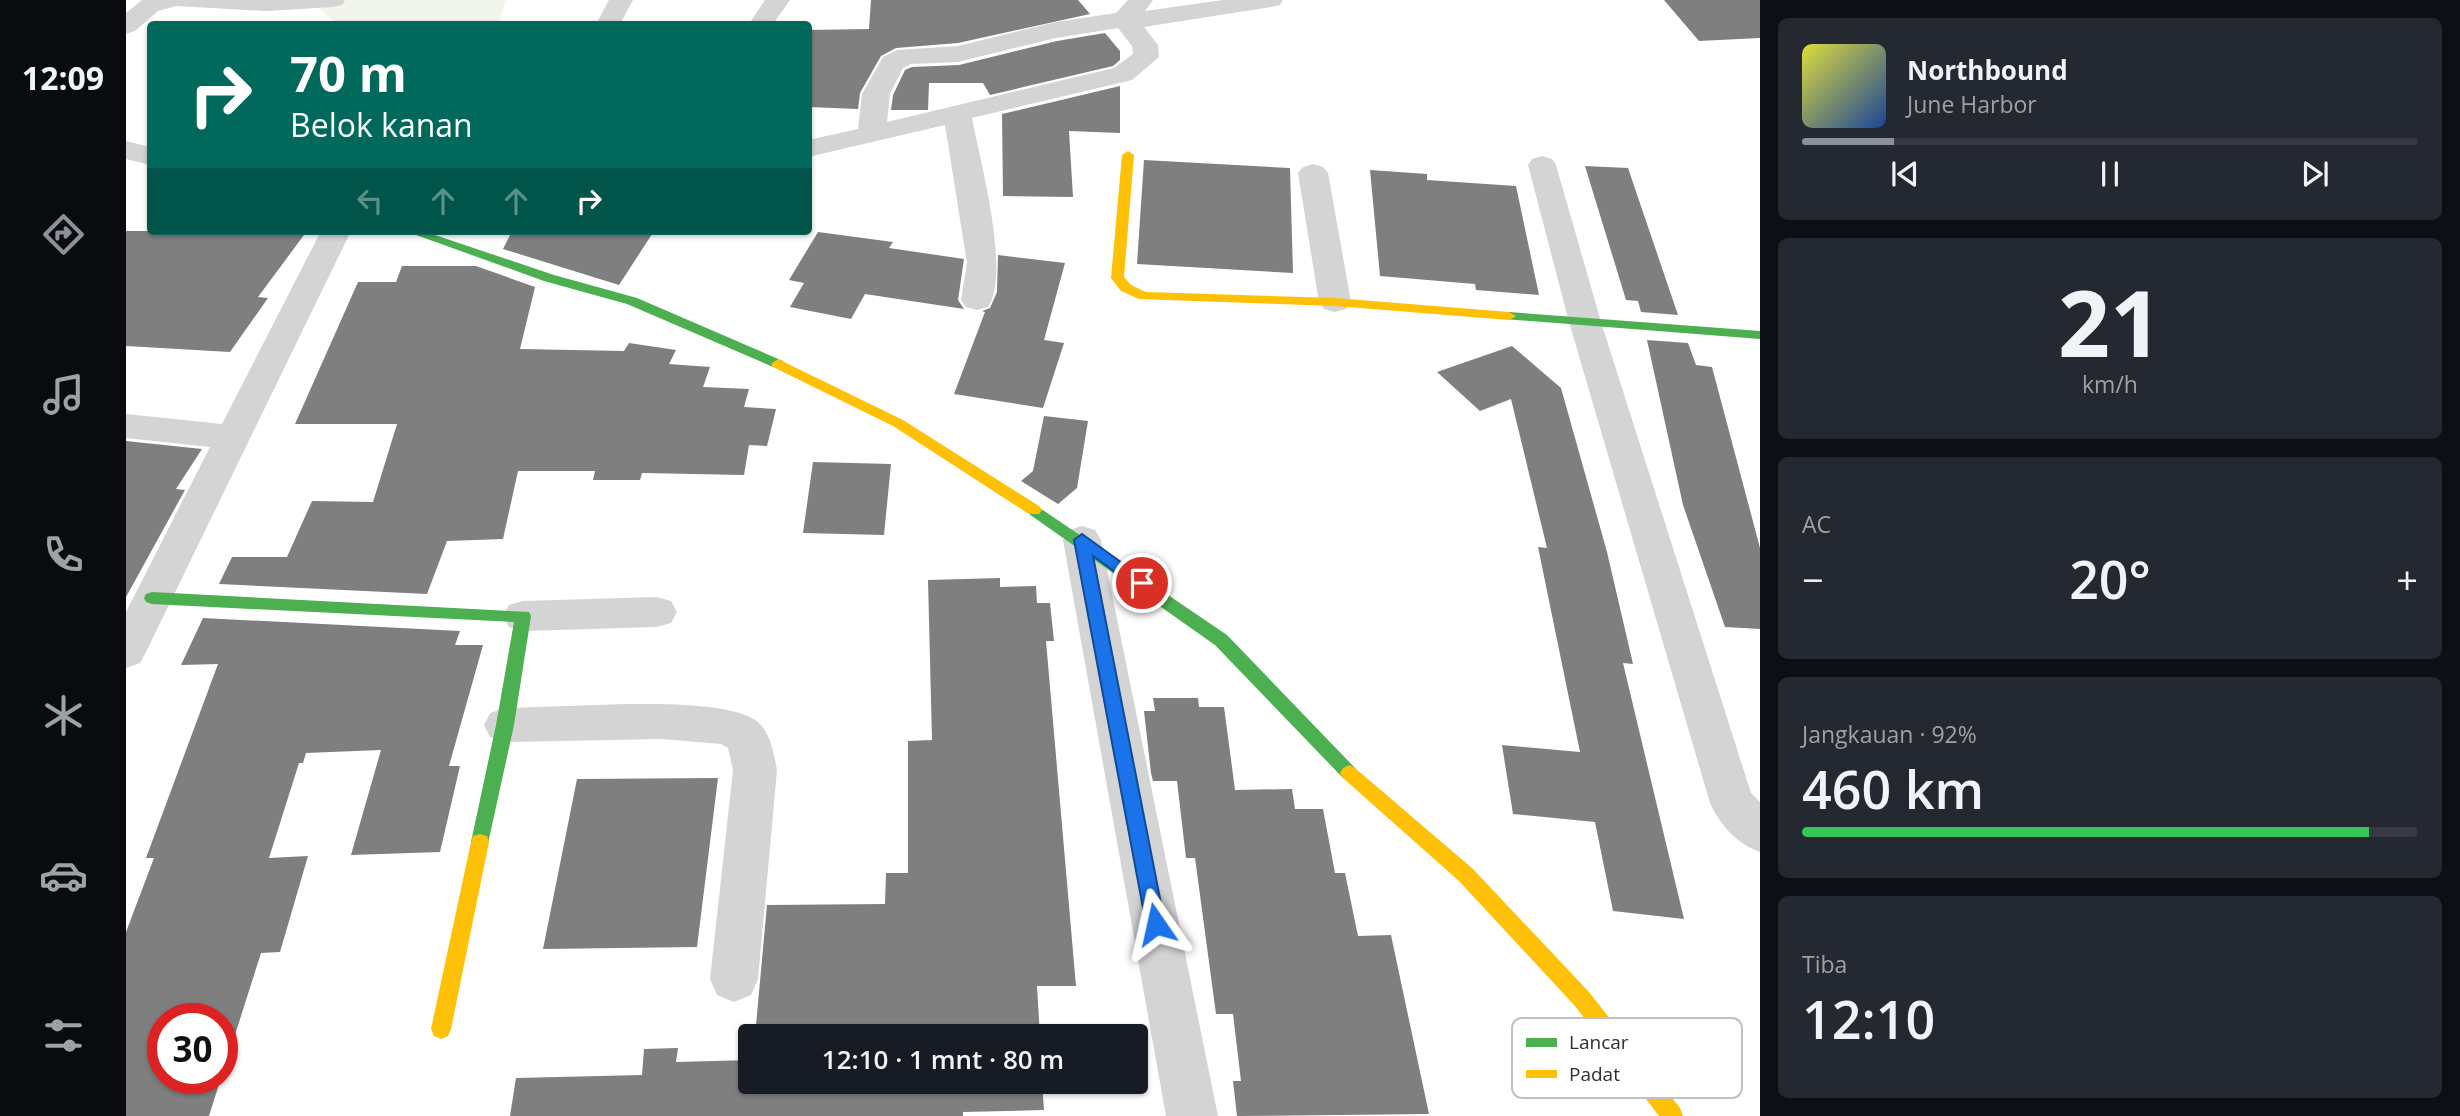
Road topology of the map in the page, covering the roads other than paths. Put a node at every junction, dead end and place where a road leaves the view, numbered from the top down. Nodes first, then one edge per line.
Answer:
1 (169, 0) edge
2 (183, 0) edge
3 (333, 0) edge
4 (621, 0) edge
5 (778, 0) edge
6 (1271, 0) edge
7 (1133, 9) edge
8 (610, 21) edge
9 (763, 21) edge
10 (126, 26) edge
11 (957, 114) junction
12 (872, 133) junction
13 (812, 148) edge
14 (126, 150) edge
15 (147, 155) edge
16 (1128, 155) dead end
17 (1542, 165) dead end
18 (1313, 173) dead end
19 (335, 235) edge
20 (423, 235) edge
21 (977, 300) dead end
22 (1335, 302) junction
23 (1585, 322) junction
24 (1760, 335) edge
25 (126, 426) edge
26 (233, 437) junction
27 (1082, 540) junction
28 (145, 590) edge
29 (657, 612) dead end
30 (523, 616) junction
31 (126, 652) edge
32 (505, 725) junction
33 (1760, 832) edge
34 (734, 979) dead end
35 (1596, 1018) edge
36 (441, 1029) dead end
37 (1657, 1098) edge
38 (1192, 1116) edge
39 (1671, 1116) edge

1 - 10 street
2 - 3 street
4 - 8 street
5 - 9 street
6 - 7 street
7 - 11 street
7 - 12 street
11 - 12 street
11 - 21 street
12 - 13 street
14 - 15 street
16 - 22 street
17 - 23 street
18 - 22 street
19 - 26 street
20 - 27 street
22 - 23 street
23 - 24 street
23 - 33 street
25 - 26 street
26 - 28 street
27 - 35 street
27 - 38 street
28 - 30 street
28 - 31 street
29 - 30 street
30 - 32 street
32 - 34 street
32 - 36 street
37 - 39 street

